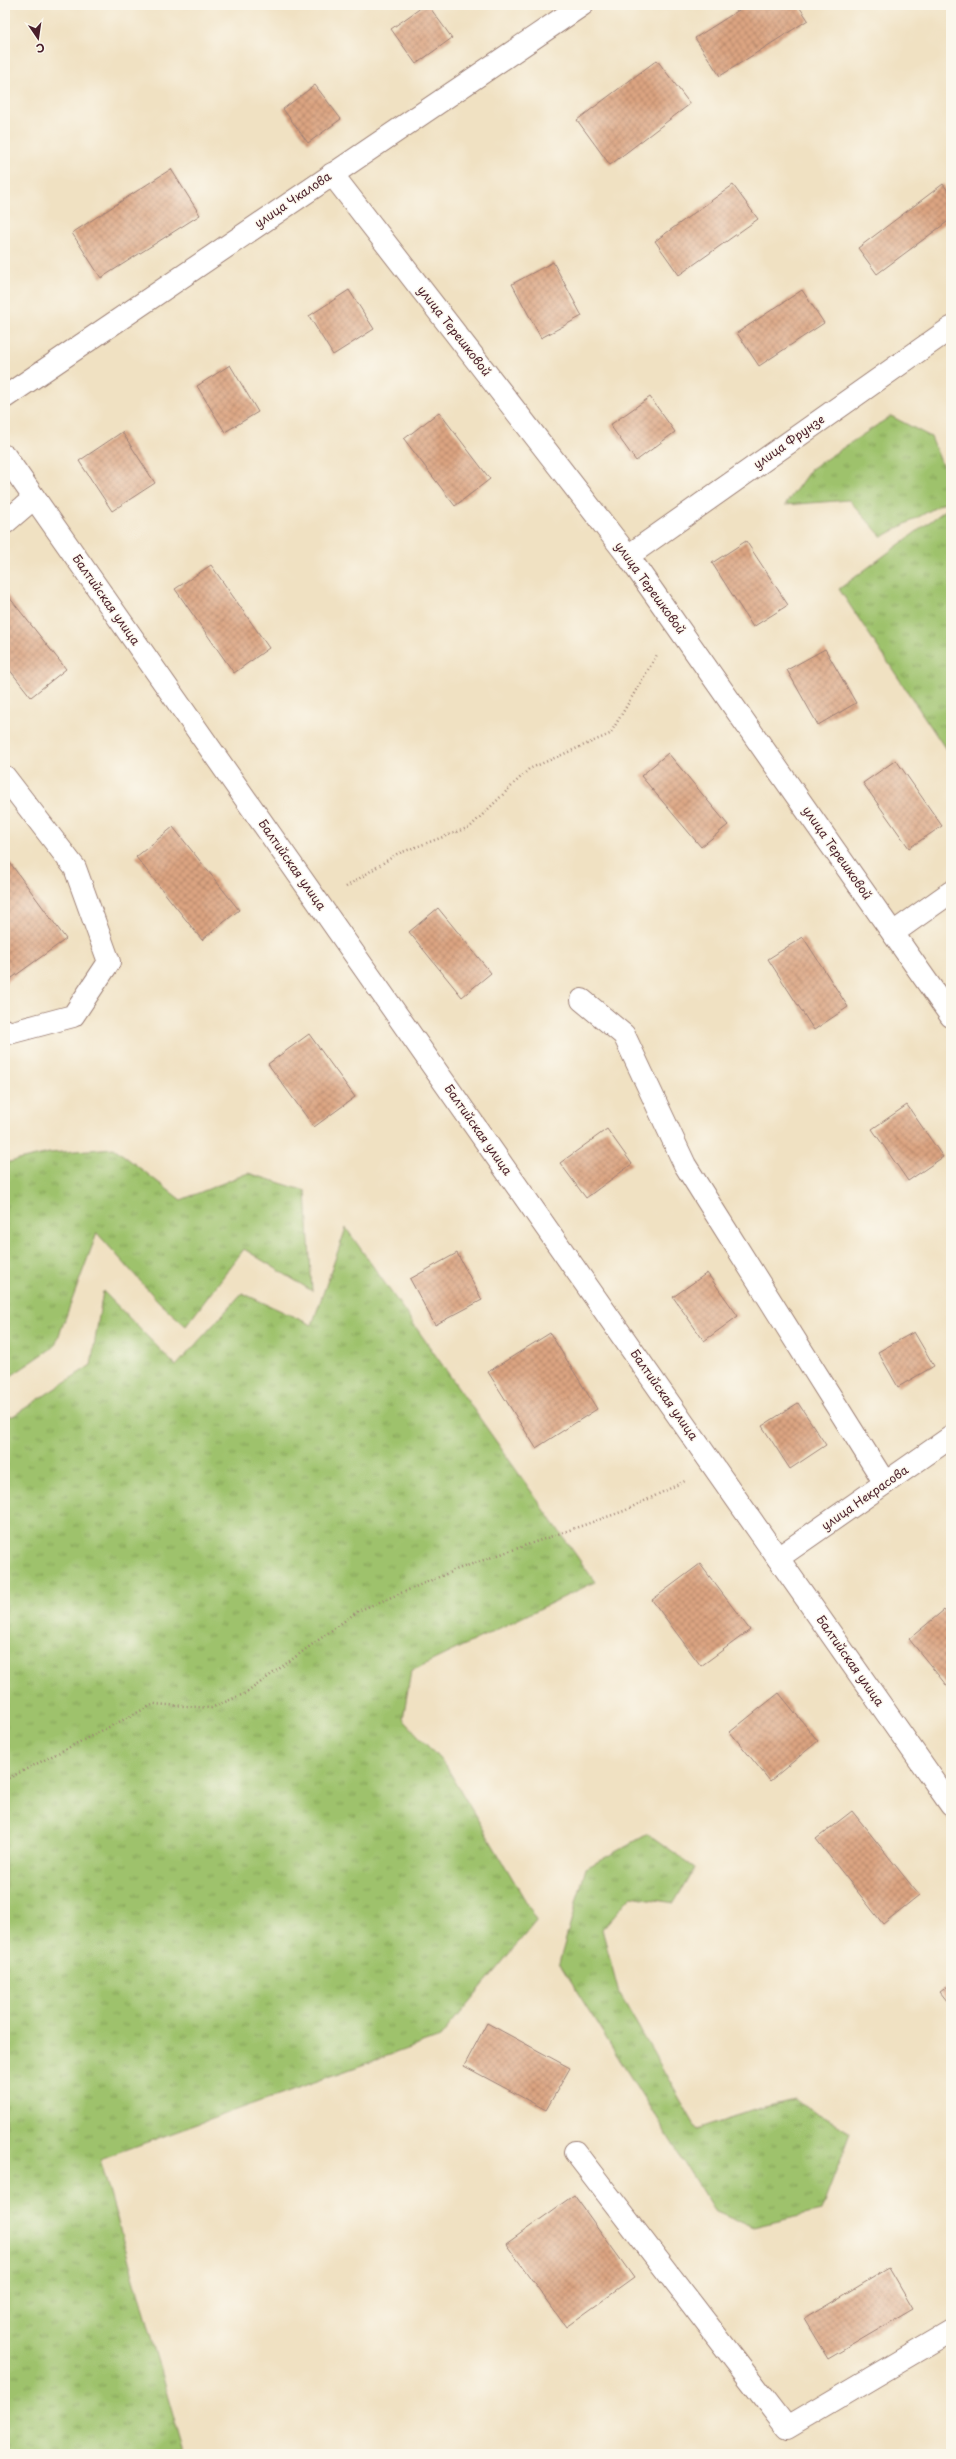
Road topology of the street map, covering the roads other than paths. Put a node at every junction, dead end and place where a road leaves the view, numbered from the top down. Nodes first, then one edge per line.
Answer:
1 (582, 5) edge
2 (332, 174) junction
3 (951, 328) edge
4 (5, 397) edge
5 (5, 456) edge
6 (34, 498) junction
7 (5, 523) edge
8 (628, 556) junction
9 (5, 777) edge
10 (951, 892) edge
11 (893, 933) junction
12 (582, 1000) dead end
13 (951, 1016) edge
14 (5, 1030) edge
15 (951, 1437) edge
16 (885, 1483) junction
17 (778, 1558) junction
18 (951, 1805) edge
19 (575, 2152) dead end
20 (951, 2331) edge

1 - 2 street, улица Чкалова
2 - 4 street, улица Чкалова
2 - 8 street, улица Терешковой
3 - 8 street, улица Фрунзе
5 - 6 street, Балтийская улица
6 - 7 street
6 - 17 street, Балтийская улица
8 - 11 street, улица Терешковой
9 - 14 street
10 - 11 street
11 - 13 street, улица Терешковой
12 - 16 street
15 - 16 street, улица Некрасова
16 - 17 street, улица Некрасова
17 - 18 street, Балтийская улица
19 - 20 street

